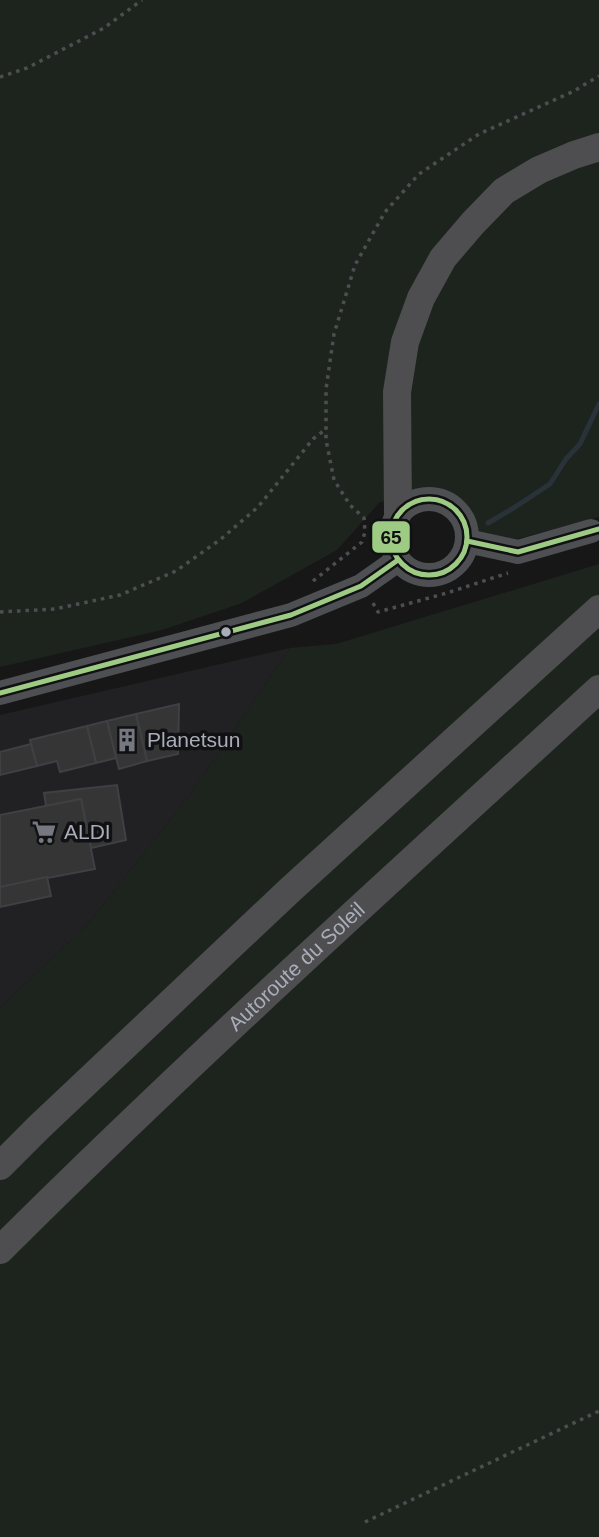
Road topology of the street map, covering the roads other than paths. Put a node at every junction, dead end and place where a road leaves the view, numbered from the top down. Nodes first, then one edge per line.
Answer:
1 (599, 147) edge
2 (398, 513) junction
3 (591, 531) dead end
4 (467, 541) junction
5 (398, 559) junction
6 (599, 609) edge
7 (599, 689) edge
8 (0, 693) edge
9 (0, 1166) edge
10 (0, 1250) edge

1 - 2 highway
2 - 4 main road
2 - 5 main road
3 - 4 main road
4 - 5 main road
5 - 8 main road
6 - 9 highway
7 - 10 highway, Autoroute du Soleil

